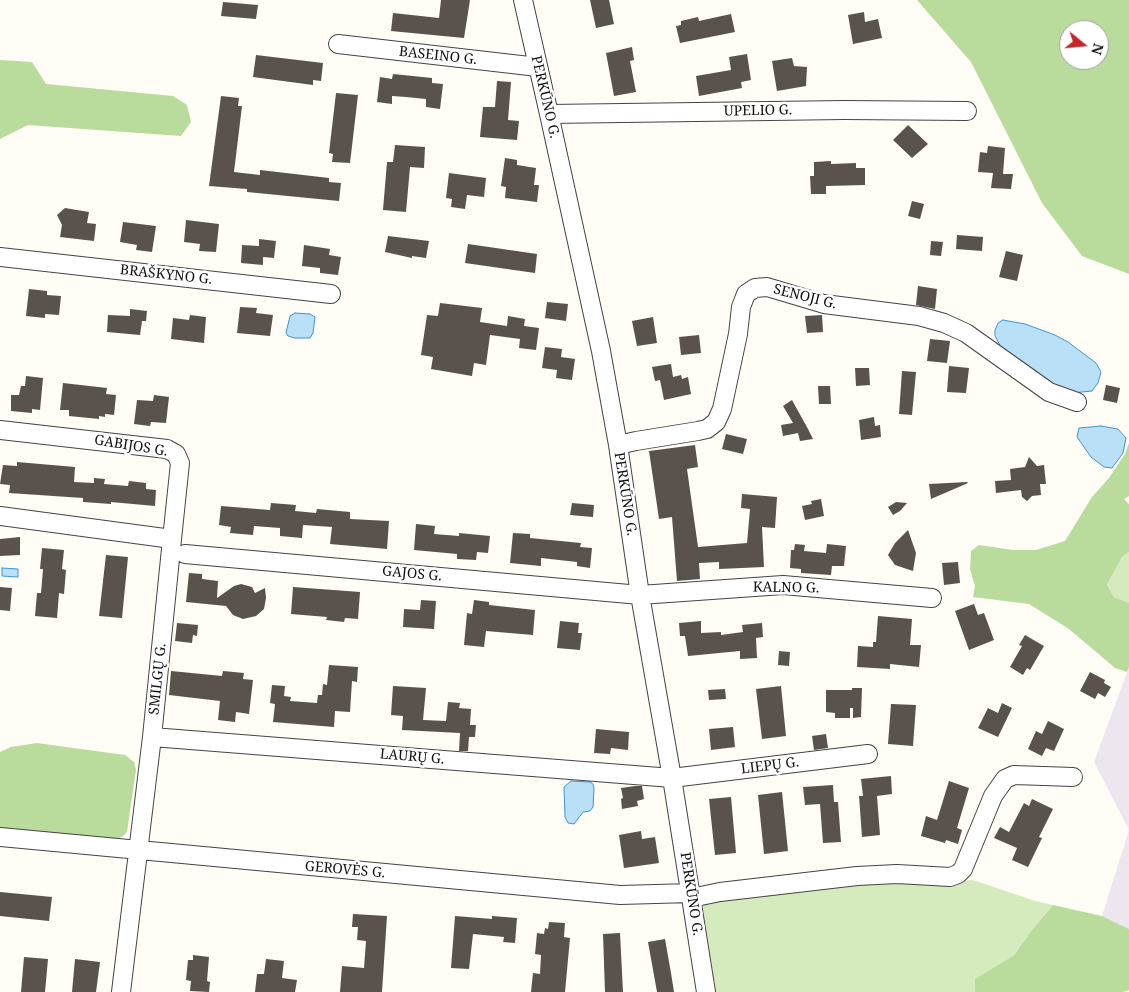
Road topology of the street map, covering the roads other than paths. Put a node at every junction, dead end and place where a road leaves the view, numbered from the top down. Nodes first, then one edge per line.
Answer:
1 (523, 0) edge
2 (338, 44) dead end
3 (538, 67) junction
4 (967, 111) dead end
5 (549, 114) junction
6 (0, 257) edge
7 (331, 294) dead end
8 (1077, 402) dead end
9 (0, 430) edge
10 (618, 445) junction
11 (0, 516) edge
12 (172, 538) junction
13 (184, 554) dead end
14 (640, 595) junction
15 (932, 598) dead end
16 (152, 737) junction
17 (868, 754) dead end
18 (1073, 777) dead end
19 (672, 778) junction
20 (0, 837) edge
21 (138, 850) junction
22 (691, 895) junction
23 (122, 992) edge
24 (706, 992) edge

1 - 3 street, PERKŪNO G.
2 - 3 street, BASEINO G.
3 - 5 street, PERKŪNO G.
4 - 5 street, UPELIO G.
5 - 10 street, PERKŪNO G.
6 - 7 street, BRAŠKYNO G.
8 - 10 street, SENOJI G.
9 - 12 street, GABIJOS G.
10 - 14 street, PERKŪNO G.
11 - 12 street
12 - 16 street, SMILGŲ G.
13 - 14 street, GAJOS G.
14 - 15 street, KALNO G.
14 - 19 street, PERKŪNO G.
16 - 19 street, LAURŲ G.
16 - 21 street, SMILGŲ G.
17 - 19 street, LIEPŲ G.
18 - 22 street, GEROVĖS G.
19 - 22 street, PERKŪNO G.
20 - 21 street, GEROVĖS G.
21 - 22 street, GEROVĖS G.
21 - 23 street, SMILGŲ G.
22 - 24 street, PERKŪNO G.

